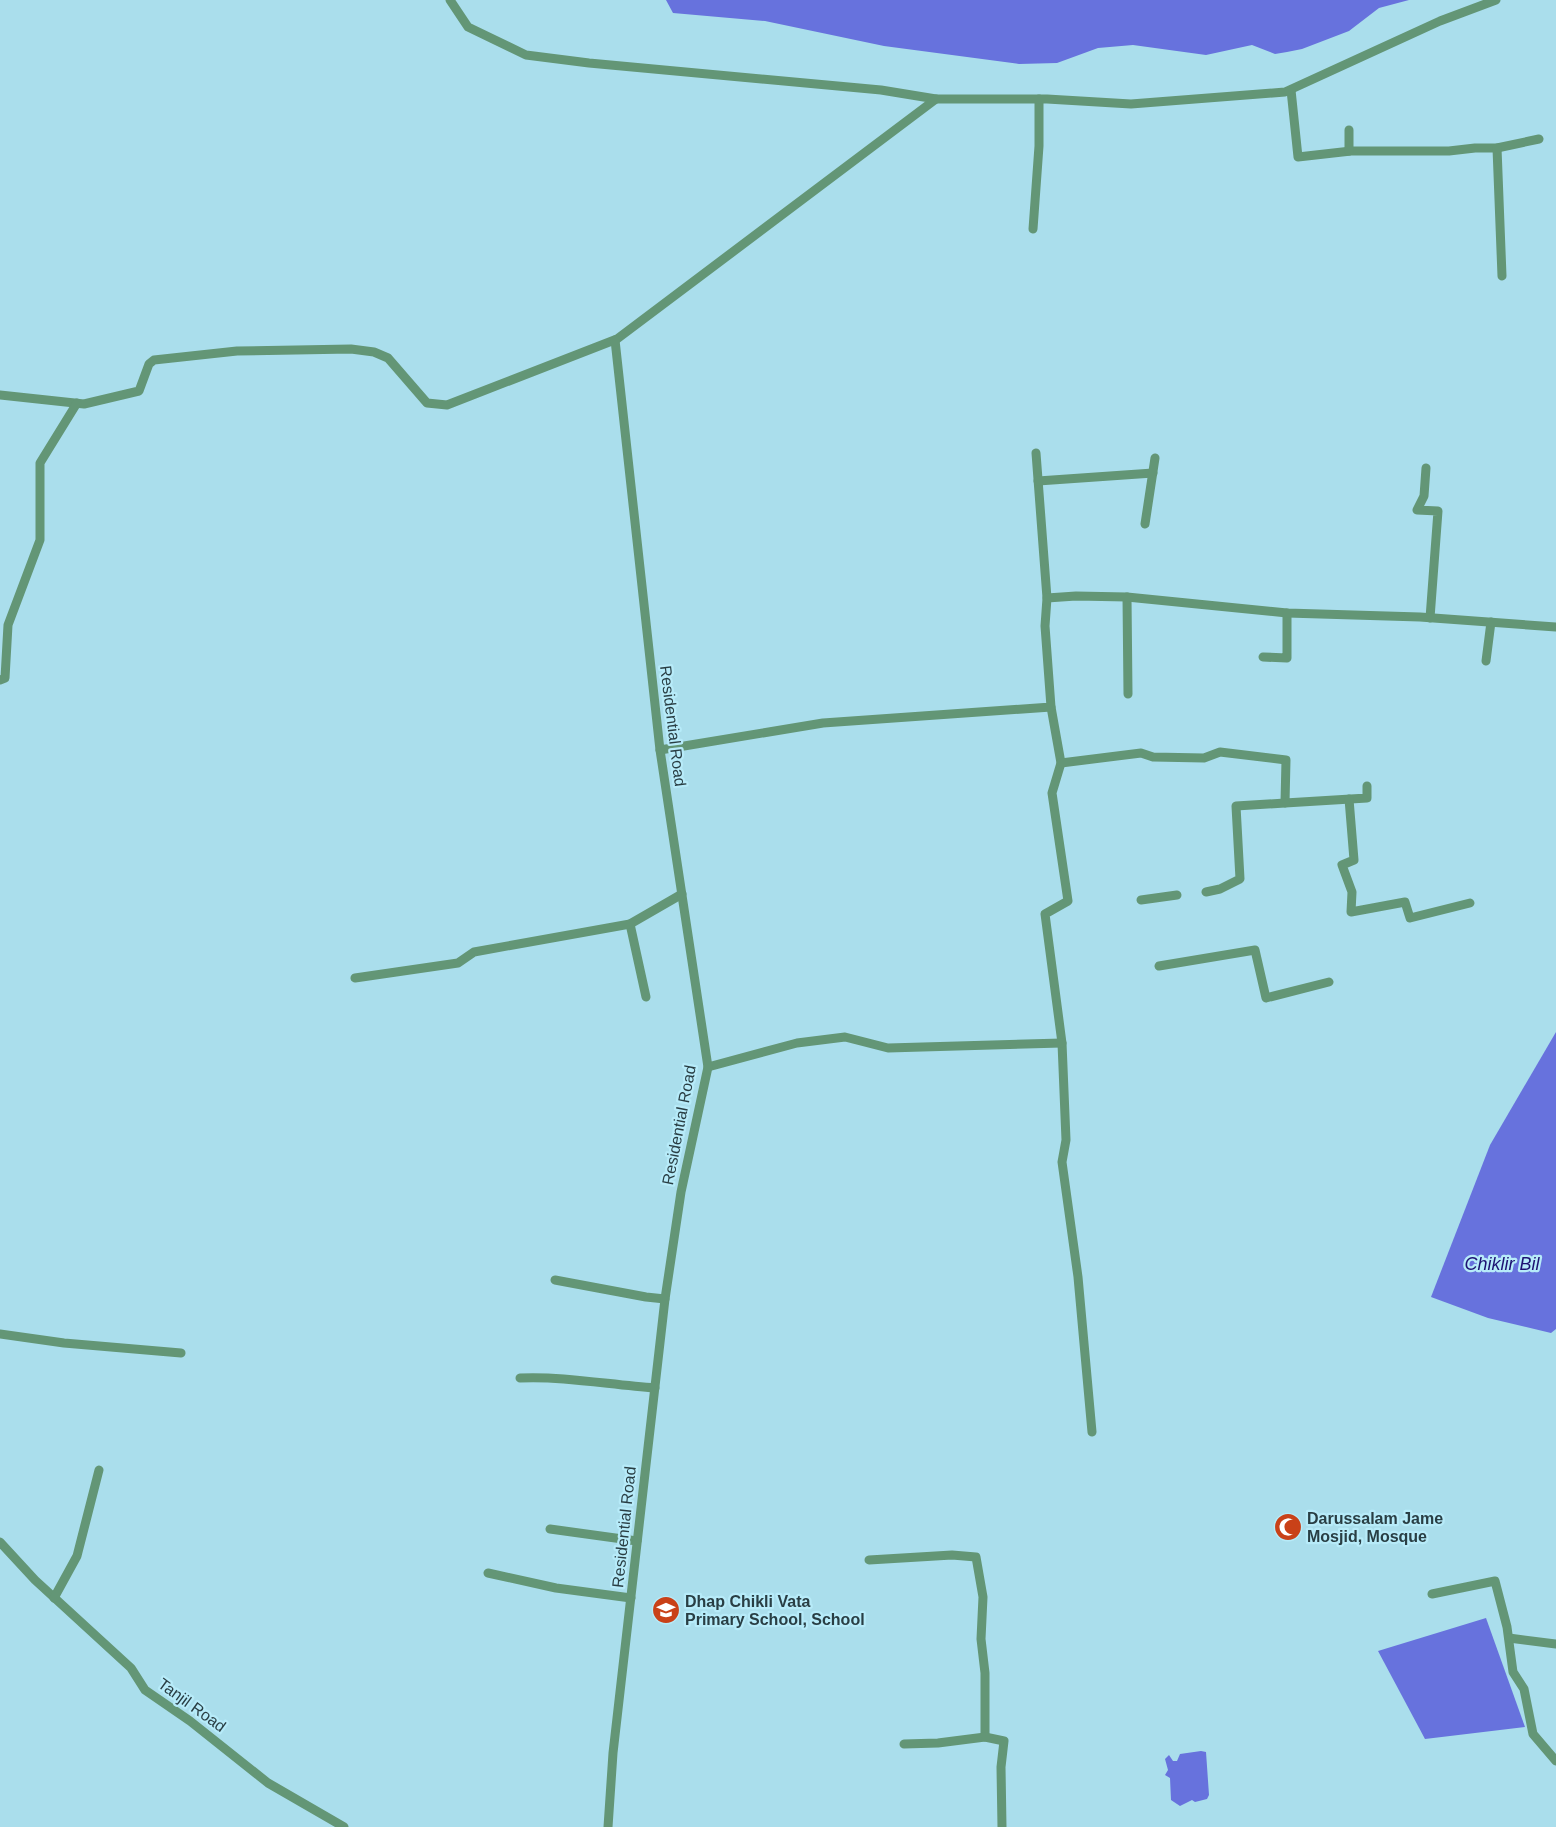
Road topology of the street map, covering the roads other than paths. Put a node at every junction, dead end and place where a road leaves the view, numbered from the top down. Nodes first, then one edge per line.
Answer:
1 (450, 0) edge
2 (1496, 0) edge
3 (1290, 90) junction
4 (936, 99) junction
5 (1039, 99) junction
6 (1349, 130) dead end
7 (1539, 139) dead end
8 (1498, 148) junction
9 (1349, 151) junction
10 (1033, 229) dead end
11 (1502, 276) dead end
12 (615, 340) junction
13 (0, 395) edge
14 (77, 403) junction
15 (1036, 453) dead end
16 (1155, 458) dead end
17 (1426, 468) dead end
18 (1153, 473) junction
19 (1038, 481) junction
20 (1145, 524) dead end
21 (1127, 597) junction
22 (1047, 598) junction
23 (1287, 613) junction
24 (1430, 618) junction
25 (1490, 622) junction
26 (1556, 627) edge
27 (1263, 657) dead end
28 (1486, 661) dead end
29 (0, 680) edge
30 (1128, 694) dead end
31 (1051, 707) junction
32 (660, 750) junction
33 (1061, 763) junction
34 (1367, 786) dead end
35 (1349, 799) junction
36 (1285, 803) junction
37 (1206, 892) dead end
38 (682, 894) junction
39 (1177, 895) dead end
40 (1141, 900) dead end
41 (1470, 903) dead end
42 (630, 924) junction
43 (1159, 966) dead end
44 (355, 978) dead end
45 (1329, 982) dead end
46 (646, 997) dead end
47 (1062, 1043) junction
48 (708, 1067) junction
49 (555, 1280) dead end
50 (665, 1299) junction
51 (0, 1334) edge
52 (182, 1353) dead end
53 (520, 1378) dead end
54 (655, 1388) junction
55 (1092, 1432) dead end
56 (99, 1470) dead end
57 (550, 1529) dead end
58 (637, 1541) junction
59 (0, 1542) edge
60 (870, 1560) dead end
61 (488, 1573) dead end
62 (1432, 1594) dead end
63 (54, 1598) junction
64 (631, 1598) junction
65 (1508, 1638) junction
66 (1556, 1644) edge
67 (985, 1738) junction
68 (904, 1744) dead end
69 (1556, 1761) edge
70 (344, 1827) edge
71 (608, 1827) edge
72 (1002, 1827) edge

1 - 4 street
2 - 3 street
3 - 5 street
3 - 9 street
4 - 5 street
4 - 12 street
5 - 10 street
6 - 9 street
7 - 8 street
8 - 9 street
8 - 11 street
12 - 14 street
12 - 32 street, Residential Road
13 - 14 street
14 - 29 street
15 - 19 street
16 - 18 street
17 - 24 street
18 - 19 street
18 - 20 street
19 - 22 street
21 - 22 street
21 - 23 street
21 - 30 street
22 - 31 street
23 - 24 street
23 - 27 street
24 - 25 street
25 - 26 street
25 - 28 street
31 - 32 street
31 - 33 street
32 - 38 street, Residential Road
33 - 36 street
33 - 47 street
34 - 35 street
35 - 36 street
35 - 41 street
36 - 37 street
38 - 42 street
38 - 48 street, Residential Road
39 - 40 street
42 - 44 street
42 - 46 street
43 - 45 street
47 - 48 street
47 - 55 street
48 - 50 street, Residential Road
49 - 50 street
50 - 54 street, Residential Road
51 - 52 street
53 - 54 street
54 - 58 street, Residential Road
56 - 63 street
57 - 58 street
58 - 64 street, Residential Road
59 - 63 street, Tanjil Road
60 - 67 street
61 - 64 street
62 - 65 street
63 - 70 street, Tanjil Road
64 - 71 street, Residential Road
65 - 66 street
65 - 69 street
67 - 68 street
67 - 72 street

